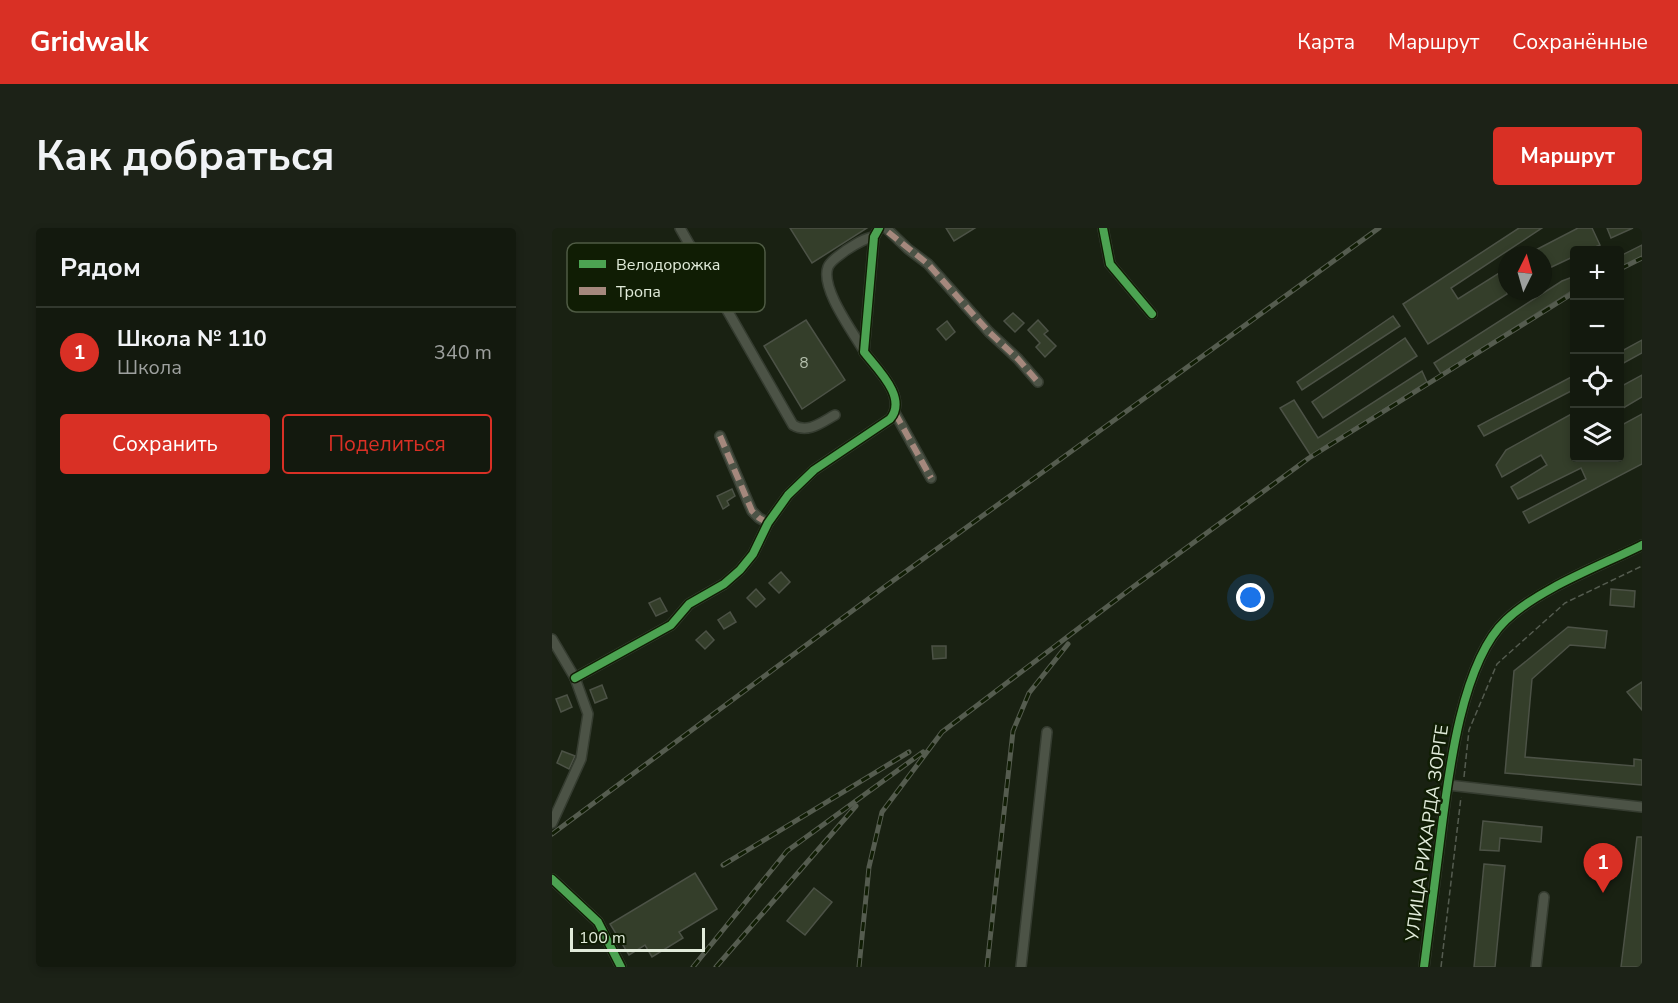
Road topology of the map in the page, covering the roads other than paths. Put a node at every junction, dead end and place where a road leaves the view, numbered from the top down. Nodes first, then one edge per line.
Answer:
1 (680, 228) edge
2 (1103, 228) edge
3 (885, 231) edge
4 (689, 243) edge
5 (728, 312) edge
6 (1152, 314) dead end
7 (864, 352) junction
8 (1038, 381) dead end
9 (895, 413) junction
10 (835, 415) dead end
11 (720, 436) dead end
12 (931, 478) dead end
13 (768, 523) junction
14 (1642, 545) edge
15 (552, 639) edge
16 (575, 678) junction
17 (1047, 732) dead end
18 (1448, 785) junction
19 (1642, 807) edge
20 (552, 823) edge
21 (552, 879) edge
22 (1544, 897) dead end
23 (621, 967) edge
24 (1021, 967) edge
25 (1424, 967) edge
26 (1536, 967) edge

1 - 4 street
2 - 6 street
3 - 7 street
3 - 7 street
3 - 8 street
5 - 10 street
7 - 9 street
9 - 12 street
9 - 13 street
11 - 13 street
13 - 16 street
14 - 18 street, УЛИЦА РИХАРДА ЗОРГЕ
15 - 16 street
16 - 20 street
17 - 24 street
18 - 19 street
18 - 25 street, УЛИЦА РИХАРДА ЗОРГЕ
21 - 23 street
22 - 26 street

